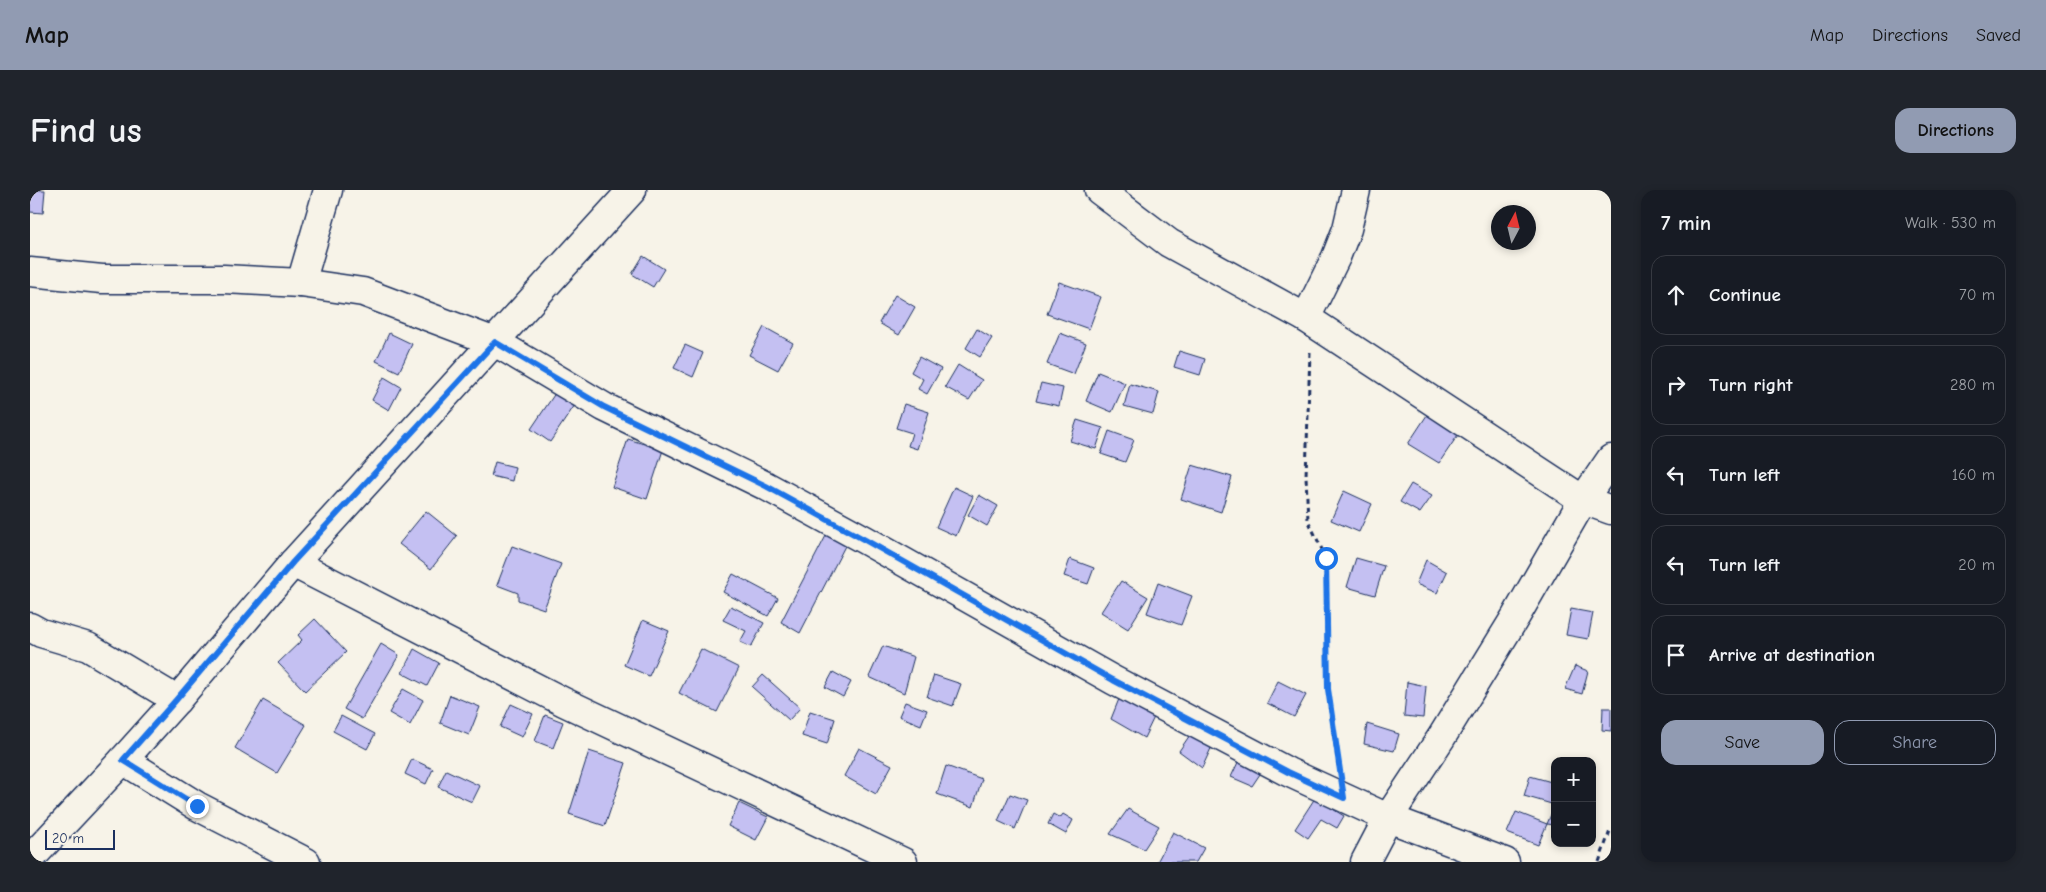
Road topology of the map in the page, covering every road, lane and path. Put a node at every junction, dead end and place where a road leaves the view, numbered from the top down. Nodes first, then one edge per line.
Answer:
1 (328, 190) edge
2 (632, 190) edge
3 (1099, 190) edge
4 (1356, 190) edge
5 (30, 272) edge
6 (300, 283) junction
7 (1306, 318) junction
8 (495, 342) junction
9 (1611, 459) edge
10 (1583, 500) junction
11 (1611, 510) edge
12 (293, 562) junction
13 (30, 627) edge
14 (176, 700) junction
15 (123, 760) junction
16 (1344, 798) junction
17 (1388, 818) junction
18 (1611, 828) edge
19 (30, 859) edge
20 (306, 862) edge
21 (903, 862) edge
22 (1365, 862) edge
23 (1505, 862) edge
24 (1599, 862) edge

1 - 6 street
2 - 8 street
3 - 7 street
4 - 7 street
5 - 6 street
6 - 8 street
7 - 10 street
7 - 16 path
8 - 12 street
8 - 16 street
9 - 10 street
10 - 11 street
10 - 17 street
12 - 14 street
12 - 21 street
13 - 14 street
14 - 15 street
15 - 19 street
15 - 20 street
16 - 17 street
17 - 22 street
17 - 23 street
18 - 24 path

